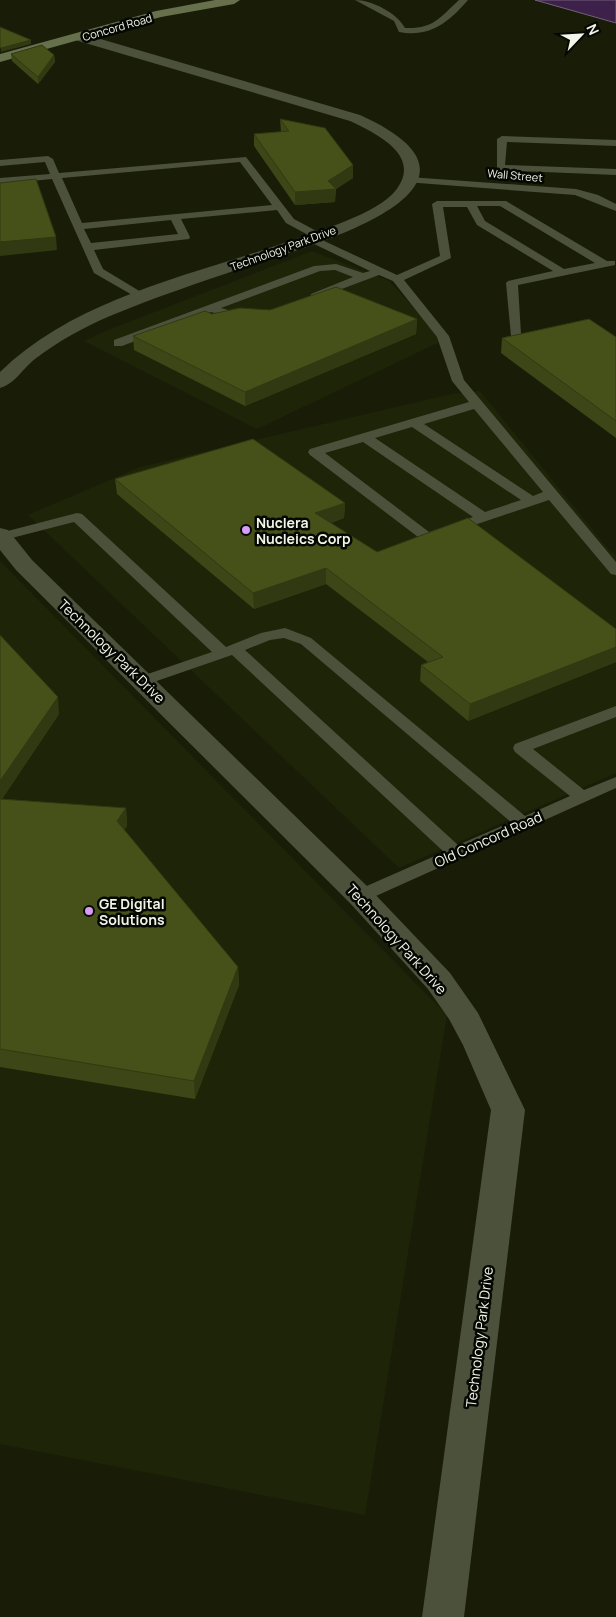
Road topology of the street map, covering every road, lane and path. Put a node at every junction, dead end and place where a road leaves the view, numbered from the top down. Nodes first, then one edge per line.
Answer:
1 (234, 0) edge
2 (359, 0) edge
3 (464, 0) edge
4 (80, 37) junction
5 (0, 58) edge
6 (616, 143) edge
7 (0, 163) edge
8 (616, 172) edge
9 (56, 176) junction
10 (409, 180) junction
11 (0, 181) edge
12 (616, 194) edge
13 (594, 197) junction
14 (470, 203) junction
15 (280, 207) junction
16 (616, 208) edge
17 (174, 217) junction
18 (78, 226) junction
19 (315, 238) junction
20 (87, 247) junction
21 (611, 263) edge
22 (379, 271) junction
23 (563, 273) junction
24 (362, 277) junction
25 (397, 279) junction
26 (145, 298) junction
27 (301, 301) edge
28 (210, 308) junction
29 (259, 316) edge
30 (514, 334) edge
31 (118, 343) dead end
32 (0, 382) edge
33 (477, 404) junction
34 (414, 422) junction
35 (364, 437) junction
36 (552, 494) junction
37 (532, 501) junction
38 (484, 518) junction
39 (1, 536) edge
40 (616, 571) edge
41 (229, 651) junction
42 (142, 680) junction
43 (616, 711) edge
44 (616, 782) edge
45 (583, 797) junction
46 (523, 824) junction
47 (456, 854) junction
48 (360, 896) junction
49 (444, 1617) edge

1 - 4 main road, Concord Road
2 - 3 lane
4 - 5 main road, Concord Road
4 - 10 street
6 - 8 lane
7 - 9 lane
9 - 11 lane
9 - 15 lane
9 - 18 lane
10 - 13 lane, Wall Street
10 - 19 street, Technology Park Drive
12 - 13 lane
13 - 16 lane, Wall Street
14 - 21 lane
14 - 23 lane
14 - 25 lane
15 - 17 lane
15 - 19 lane
17 - 18 lane
17 - 20 lane
18 - 20 lane
19 - 22 lane
19 - 26 street, Technology Park Drive
20 - 26 lane
21 - 23 lane
22 - 24 lane
22 - 25 lane
23 - 30 lane
24 - 27 lane
24 - 28 lane
25 - 33 lane
26 - 32 street, Technology Park Drive
28 - 29 lane
28 - 31 lane
33 - 34 lane
33 - 36 lane
34 - 35 lane
34 - 37 lane
35 - 38 lane
35 - 38 lane
36 - 37 lane
36 - 40 lane
37 - 38 lane
39 - 41 lane
39 - 42 street, Technology Park Drive
41 - 42 lane
41 - 46 lane
41 - 47 lane
42 - 48 street, Technology Park Drive
43 - 45 lane
44 - 45 lane, Old Concord Road
45 - 46 lane, Old Concord Road
46 - 47 lane, Old Concord Road
47 - 48 lane, Old Concord Road
48 - 49 street, Technology Park Drive

